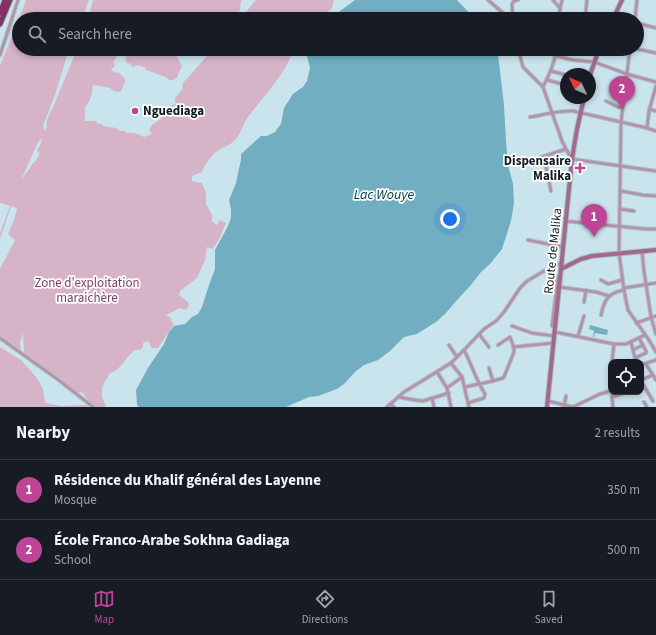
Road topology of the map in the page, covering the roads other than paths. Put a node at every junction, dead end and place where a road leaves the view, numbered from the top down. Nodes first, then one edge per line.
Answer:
1 (5, 0) edge
2 (10, 0) edge
3 (18, 0) edge
4 (488, 0) edge
5 (518, 0) edge
6 (554, 0) edge
7 (562, 0) edge
8 (587, 0) edge
9 (622, 0) edge
10 (637, 0) edge
11 (560, 9) junction
12 (14, 12) edge
13 (502, 12) edge
14 (513, 12) edge
15 (559, 12) edge
16 (586, 12) edge
17 (617, 12) edge
18 (636, 12) edge
19 (0, 13) edge
20 (12, 18) edge
21 (0, 24) edge
22 (644, 25) edge
23 (656, 28) edge
24 (644, 51) edge
25 (656, 54) edge
26 (0, 55) edge
27 (520, 56) edge
28 (556, 56) joint
29 (597, 56) edge
30 (629, 56) edge
31 (594, 62) junction
32 (592, 68) edge
33 (551, 71) junction
34 (560, 73) edge
35 (627, 74) junction
36 (547, 80) junction
37 (656, 82) edge
38 (560, 83) edge
39 (656, 86) edge
40 (543, 87) junction
41 (606, 101) dead end
42 (582, 104) edge
43 (623, 108) junction
44 (649, 109) junction
45 (656, 111) edge
46 (552, 112) junction
47 (580, 112) junction
48 (530, 117) dead end
49 (622, 122) junction
50 (647, 128) junction
51 (656, 131) edge
52 (566, 149) junction
53 (544, 157) junction
54 (572, 159) junction
55 (527, 162) dead end
56 (620, 165) junction
57 (656, 171) edge
58 (551, 191) dead end
59 (621, 191) junction
60 (656, 196) edge
61 (620, 209) junction
62 (634, 211) dead end
63 (566, 221) junction
64 (620, 226) junction
65 (656, 229) edge
66 (528, 240) dead end
67 (563, 247) junction
68 (656, 250) edge
69 (642, 251) junction
70 (619, 253) junction
71 (562, 262) junction
72 (561, 272) junction
73 (601, 280) dead end
74 (622, 280) junction
75 (656, 283) edge
76 (646, 284) junction
77 (559, 287) junction
78 (624, 289) junction
79 (586, 290) junction
80 (609, 296) junction
81 (584, 302) dead end
82 (601, 315) dead end
83 (584, 316) dead end
84 (656, 316) edge
85 (651, 317) junction
86 (636, 323) junction
87 (512, 326) dead end
88 (554, 332) junction
89 (479, 334) junction
90 (645, 334) junction
91 (656, 334) edge
92 (578, 336) junction
93 (0, 338) edge
94 (639, 338) junction
95 (631, 342) junction
96 (553, 343) junction
97 (614, 344) junction
98 (449, 345) dead end
99 (498, 345) dead end
100 (643, 345) junction
101 (490, 347) dead end
102 (513, 347) junction
103 (464, 350) junction
104 (633, 350) junction
105 (656, 352) edge
106 (457, 357) junction
107 (635, 358) joint
108 (612, 359) edge
109 (656, 360) edge
110 (451, 363) junction
111 (646, 364) joint
112 (489, 368) dead end
113 (437, 372) junction
114 (653, 375) junction
115 (462, 377) junction
116 (644, 380) edge
117 (656, 380) edge
118 (493, 381) junction
119 (478, 384) junction
120 (644, 386) edge
121 (464, 387) junction
122 (447, 388) junction
123 (608, 392) edge
124 (449, 393) junction
125 (612, 395) edge
126 (620, 395) edge
127 (566, 396) dead end
128 (398, 397) junction
129 (432, 398) junction
130 (612, 398) junction
131 (548, 400) junction
132 (653, 401) dead end
133 (644, 402) dead end
134 (468, 403) junction
135 (391, 404) junction
136 (564, 406) edge
137 (93, 407) edge
138 (387, 407) edge
139 (394, 407) edge
140 (434, 407) edge
141 (451, 407) edge
142 (470, 407) edge
143 (547, 407) edge
144 (613, 407) edge
145 (647, 407) edge

1 - 19 highway
2 - 21 highway
3 - 12 street
4 - 13 street
5 - 14 street
6 - 11 street
7 - 11 street
8 - 16 street
9 - 17 main road
10 - 18 street
11 - 15 street
20 - 26 street
22 - 23 street
24 - 25 street
27 - 40 street
28 - 31 street
28 - 33 street
29 - 31 main road
30 - 35 street
31 - 32 main road
31 - 35 street
33 - 34 street
33 - 36 street
35 - 37 street
35 - 43 street
36 - 38 street
36 - 40 street
39 - 44 street
40 - 46 street
41 - 43 street
42 - 47 main road, Route de Malika
43 - 49 street
44 - 45 street
44 - 50 street
46 - 47 street
46 - 48 street
46 - 52 street
47 - 49 street
47 - 54 main road, Route de Malika
49 - 50 street
49 - 56 street
50 - 51 street
52 - 53 street
52 - 54 street
53 - 55 street
53 - 58 street
54 - 56 street
54 - 63 main road, Route de Malika
56 - 57 street
56 - 59 street
59 - 60 street
59 - 61 street
61 - 62 street
61 - 64 street
63 - 64 street
63 - 67 main road, Route de Malika
64 - 65 street
64 - 70 street
66 - 67 street
67 - 71 main road, Route de Malika
68 - 69 main road
69 - 70 main road
69 - 76 street
70 - 72 main road
70 - 74 street
71 - 72 main road, Route de Malika
71 - 89 street
72 - 77 main road, Route de Malika
72 - 88 street
73 - 74 street
74 - 78 street
75 - 76 street
76 - 78 street
76 - 85 street
77 - 79 street
77 - 88 main road, Route de Malika
78 - 80 street
78 - 86 street
79 - 80 street
79 - 81 street
80 - 82 street
83 - 92 street
84 - 85 street
85 - 86 street
85 - 91 street
86 - 90 street
87 - 88 street
88 - 92 street
88 - 96 main road, Route de Malika
89 - 101 street
89 - 103 street
90 - 94 street
90 - 105 street
92 - 97 street
93 - 137 street
94 - 95 street
94 - 100 street
95 - 97 street
95 - 104 street
96 - 102 street
96 - 131 main road, Route de Malika
97 - 108 street
98 - 106 street
99 - 102 street
100 - 104 street
100 - 107 street
102 - 118 street
103 - 106 street
103 - 119 street
104 - 107 street
106 - 110 street
109 - 111 street
110 - 113 street
110 - 115 street
111 - 114 street
112 - 118 street
113 - 122 street
113 - 128 street
114 - 116 street
114 - 117 street
115 - 121 street
115 - 122 street
118 - 119 street
119 - 121 street
119 - 134 street
120 - 132 street
121 - 134 street
122 - 124 street
123 - 136 street
124 - 129 street
124 - 141 street
125 - 130 street
126 - 130 street
127 - 136 street
128 - 129 street
128 - 135 street
129 - 140 street
130 - 144 street
131 - 136 street
131 - 143 main road, Route de Malika
133 - 145 street
134 - 142 street
135 - 138 street
135 - 139 street

